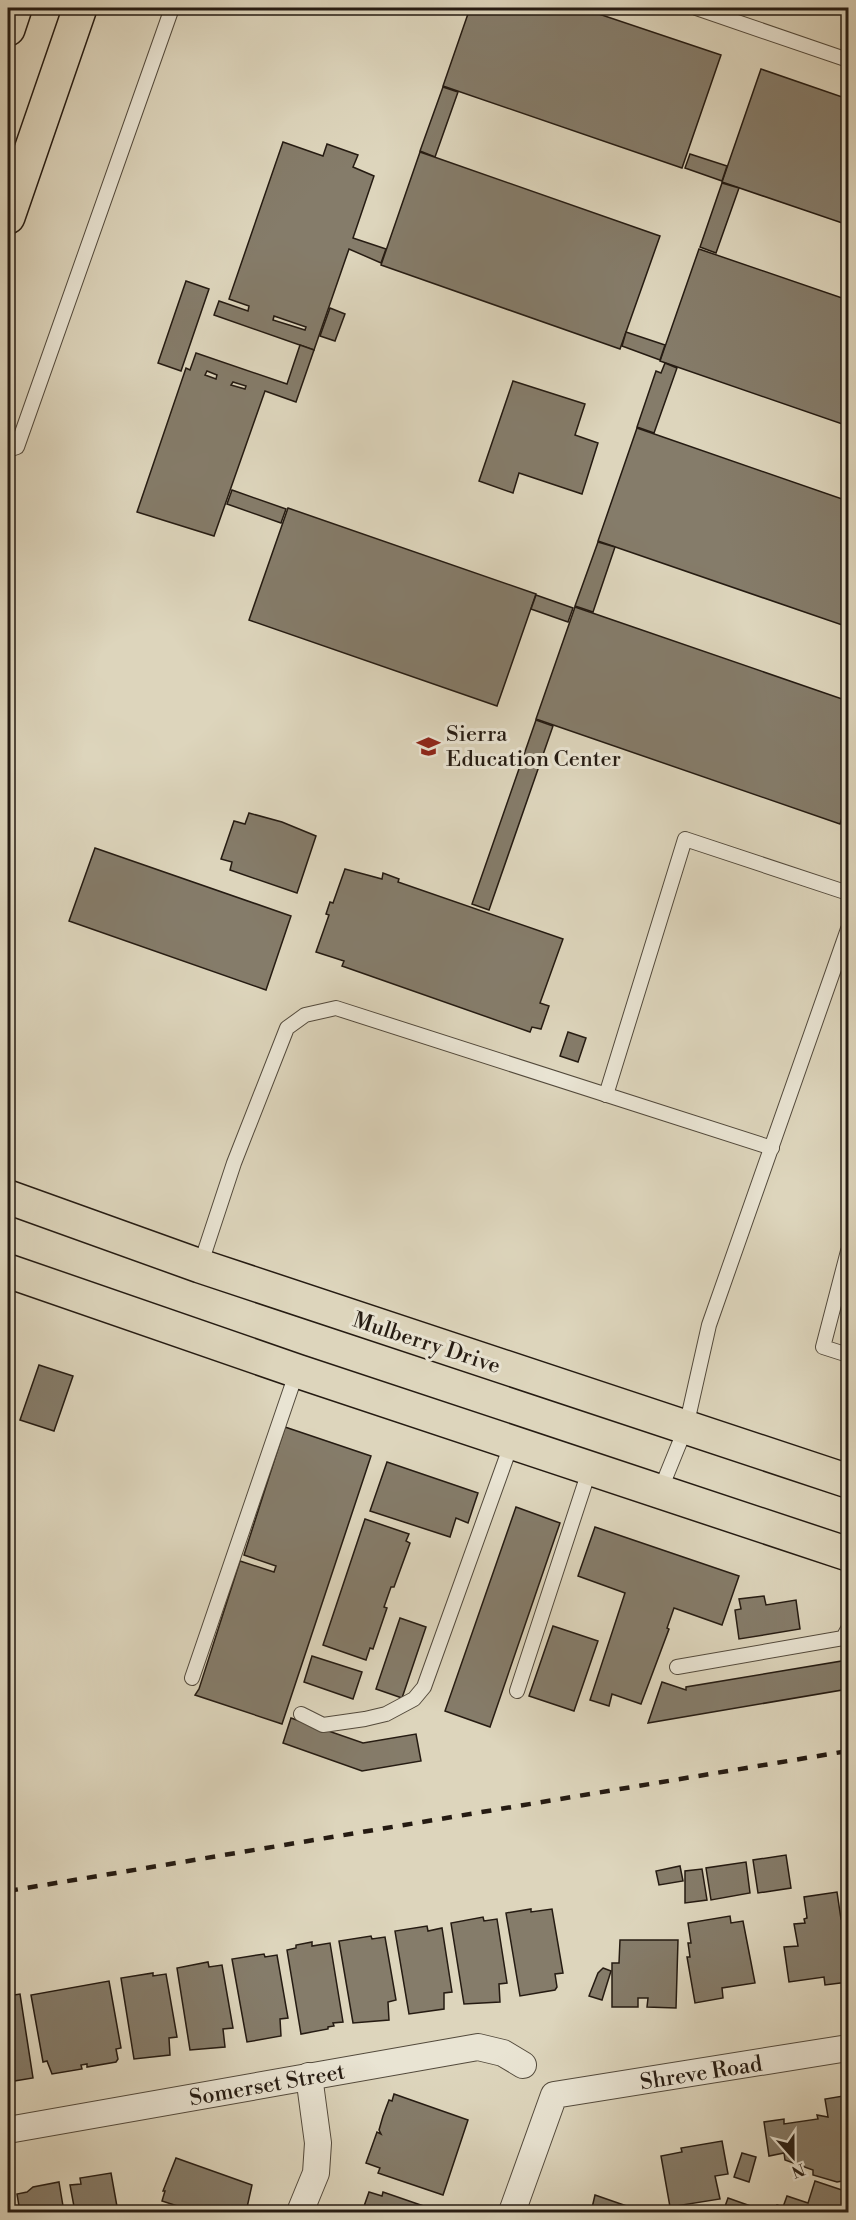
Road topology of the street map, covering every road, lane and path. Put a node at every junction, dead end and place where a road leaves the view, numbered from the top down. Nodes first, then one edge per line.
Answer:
1 (15, 8) edge
2 (80, 8) edge
3 (172, 8) edge
4 (696, 8) edge
5 (8, 29) edge
6 (849, 60) edge
7 (8, 217) edge
8 (8, 450) edge
9 (849, 893) edge
10 (849, 929) edge
11 (606, 1095) junction
12 (772, 1148) junction
13 (8, 1197) edge
14 (849, 1251) edge
15 (201, 1266) junction
16 (8, 1271) edge
17 (849, 1355) edge
18 (297, 1371) junction
19 (686, 1426) junction
20 (512, 1442) junction
21 (590, 1468) junction
22 (849, 1481) edge
23 (660, 1491) junction
24 (849, 1554) edge
25 (849, 1629) edge
26 (676, 1667) dead end
27 (192, 1678) dead end
28 (517, 1691) dead end
29 (301, 1714) dead end
30 (849, 2048) edge
31 (523, 2065) dead end
32 (309, 2076) junction
33 (8, 2130) edge
34 (300, 2212) edge
35 (512, 2212) edge

1 - 5 main road
2 - 7 main road
3 - 8 lane
4 - 6 lane
9 - 11 lane
10 - 12 lane
11 - 12 lane
11 - 15 lane
12 - 19 lane
13 - 15 main road, Mulberry Drive
14 - 17 lane
15 - 19 main road, Mulberry Drive
16 - 18 main road
18 - 20 main road
18 - 27 lane
19 - 22 main road, Mulberry Drive
19 - 23 lane
20 - 21 main road
20 - 29 lane
21 - 23 main road
21 - 28 lane
23 - 24 main road
25 - 26 lane
30 - 35 street, Shreve Road
31 - 32 street, Somerset Street
32 - 33 street, Somerset Street
32 - 34 street

